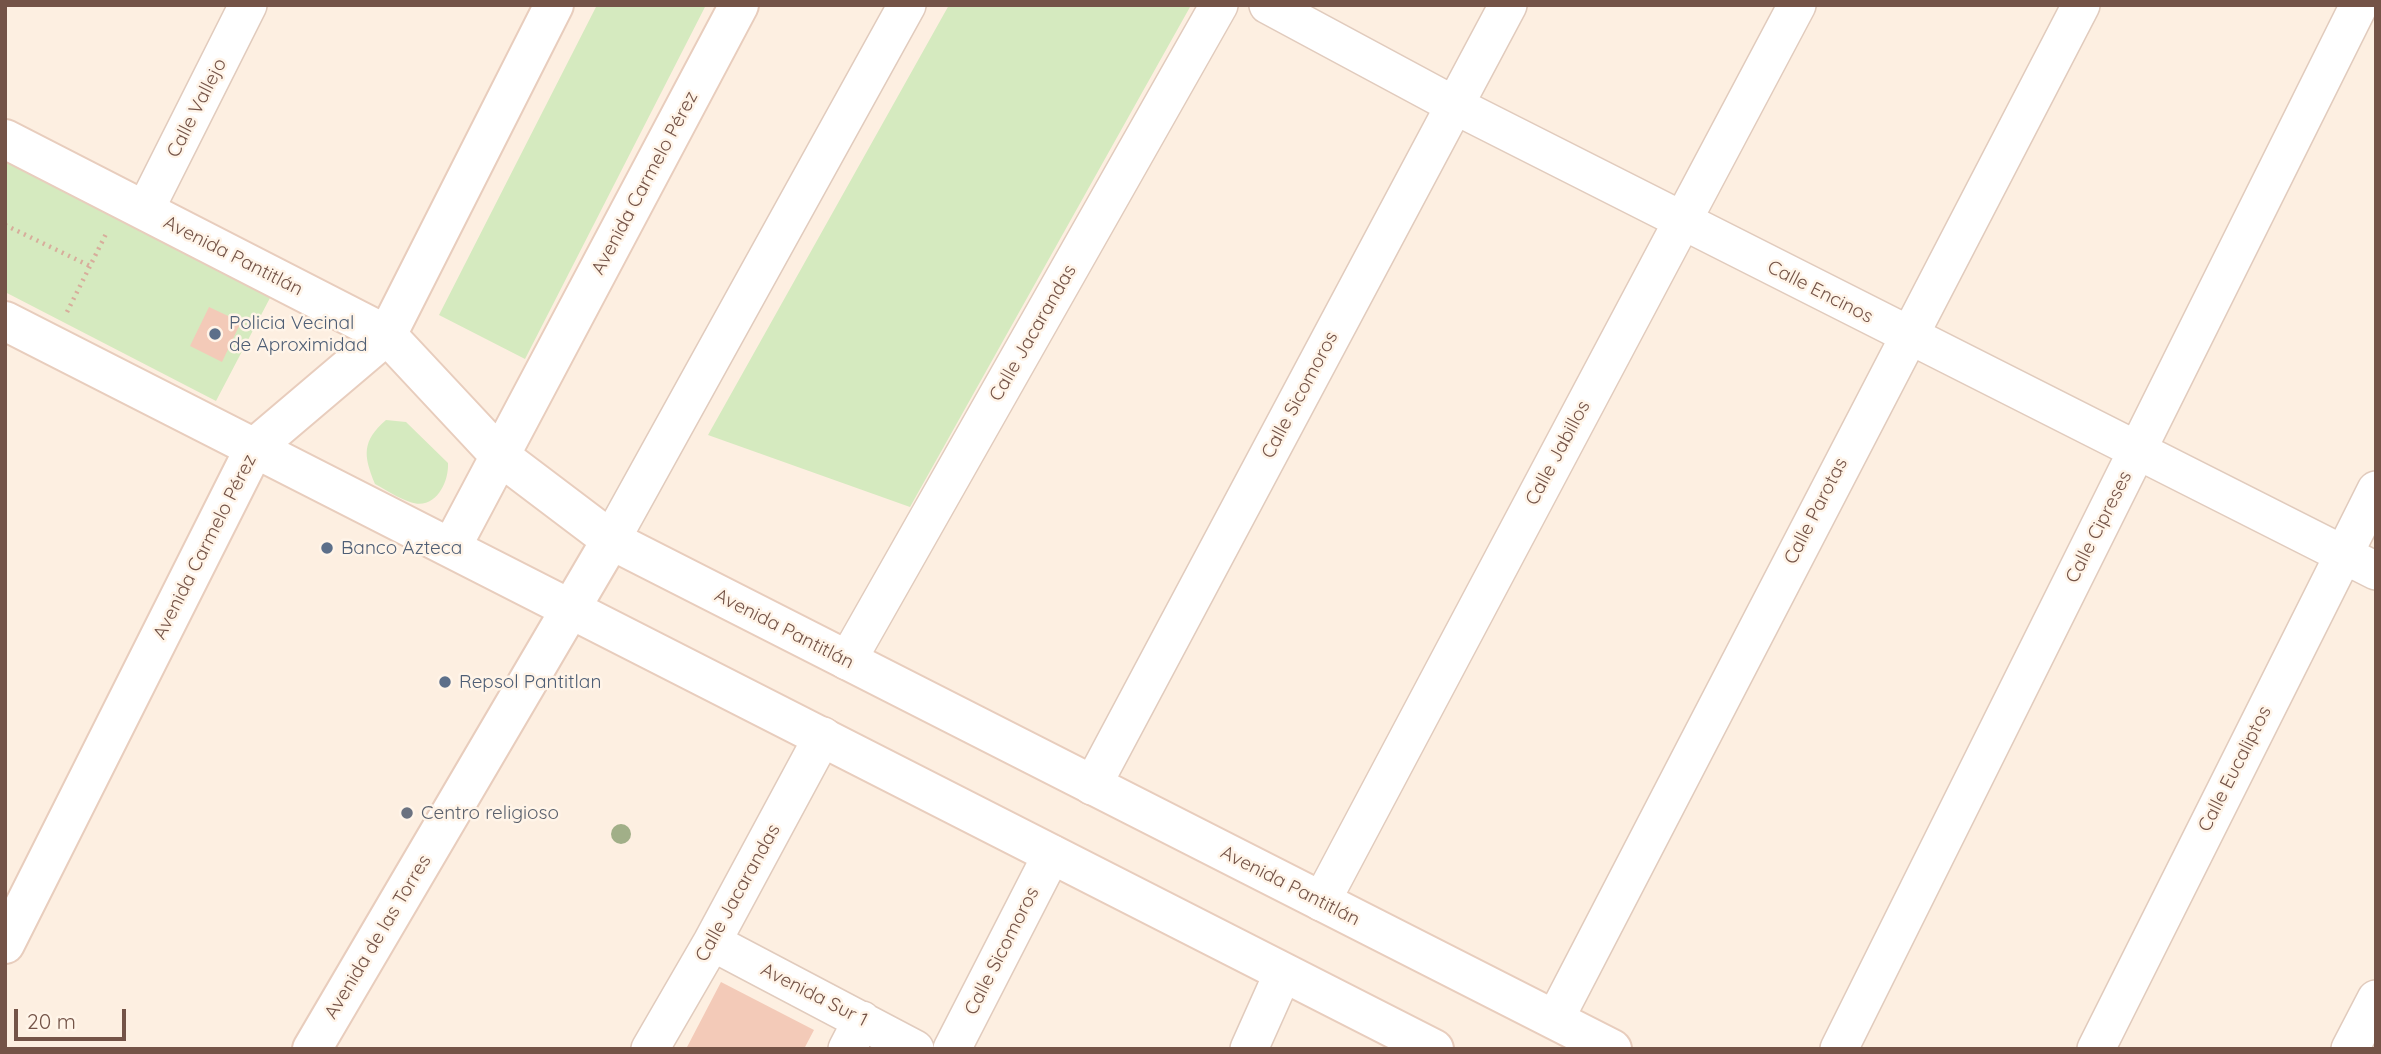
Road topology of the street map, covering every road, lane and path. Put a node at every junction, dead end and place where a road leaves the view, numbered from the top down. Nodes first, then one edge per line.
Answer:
1 (248, 5) edge
2 (554, 5) edge
3 (739, 5) edge
4 (907, 5) edge
5 (1219, 5) edge
6 (1268, 5) edge
7 (1508, 5) edge
8 (1797, 5) edge
9 (2081, 5) edge
10 (2359, 5) edge
11 (1454, 105) junction
12 (5, 139) edge
13 (134, 205) junction
14 (1681, 220) junction
15 (5, 225) edge
16 (90, 267) junction
17 (5, 321) edge
18 (387, 335) junction
19 (1907, 336) junction
20 (51, 344) junction
21 (255, 447) junction
22 (2138, 449) junction
23 (500, 456) junction
24 (2376, 490) edge
25 (611, 540) junction
26 (453, 546) junction
27 (2343, 553) junction
28 (2376, 570) edge
29 (572, 608) junction
30 (847, 661) junction
31 (823, 736) junction
32 (1092, 786) junction
33 (1052, 854) junction
34 (1321, 902) junction
35 (712, 942) junction
36 (5, 944) edge
37 (1283, 973) junction
38 (2376, 999) edge
39 (1555, 1019) junction
40 (855, 1034) edge
41 (312, 1049) edge
42 (650, 1049) edge
43 (915, 1049) edge
44 (952, 1049) edge
45 (1249, 1049) edge
46 (1434, 1049) edge
47 (1612, 1049) edge
48 (1839, 1049) edge
49 (2096, 1049) edge
50 (2350, 1049) edge

1 - 13 street, Calle Vallejo
2 - 18 main road, Avenida Carmelo Pérez
3 - 23 main road, Avenida Carmelo Pérez
4 - 25 street
5 - 30 street, Calle Jacarandas
6 - 11 street, Calle Encinos
7 - 11 street, Calle Sicomoros
8 - 14 street, Calle Jabillos
9 - 19 street, Calle Parotas
10 - 22 street, Calle Cipreses
11 - 14 street, Calle Encinos
11 - 32 street, Calle Sicomoros
12 - 13 main road, Avenida Pantitlán
13 - 16 path
13 - 18 main road, Avenida Pantitlán
14 - 19 street, Calle Encinos
14 - 34 street, Calle Jabillos
15 - 16 path
16 - 20 path
17 - 20 main road
18 - 21 main road, Avenida Carmelo Pérez
18 - 23 main road, Avenida Pantitlán
19 - 22 street, Calle Encinos
19 - 39 street, Calle Parotas
20 - 21 main road
21 - 26 main road
21 - 36 main road, Avenida Carmelo Pérez
22 - 27 street, Calle Encinos
22 - 48 street, Calle Cipreses
23 - 25 main road, Avenida Pantitlán
23 - 26 main road, Avenida Carmelo Pérez
24 - 27 street, Calle Eucaliptos
25 - 29 main road
25 - 30 main road, Avenida Pantitlán
26 - 29 main road
27 - 28 street, Calle Encinos
27 - 49 street, Calle Eucaliptos
29 - 31 main road
29 - 41 main road, Avenida de las Torres
30 - 32 main road, Avenida Pantitlán
31 - 33 main road
31 - 35 street, Calle Jacarandas
32 - 34 main road, Avenida Pantitlán
33 - 37 main road
33 - 44 street, Calle Sicomoros
34 - 39 main road, Avenida Pantitlán
35 - 40 street, Avenida Sur 1
35 - 42 street, Calle Jacarandas
37 - 45 street
37 - 46 main road
38 - 50 street
39 - 47 main road, Avenida Pantitlán
40 - 43 street, Avenida Sur 1

